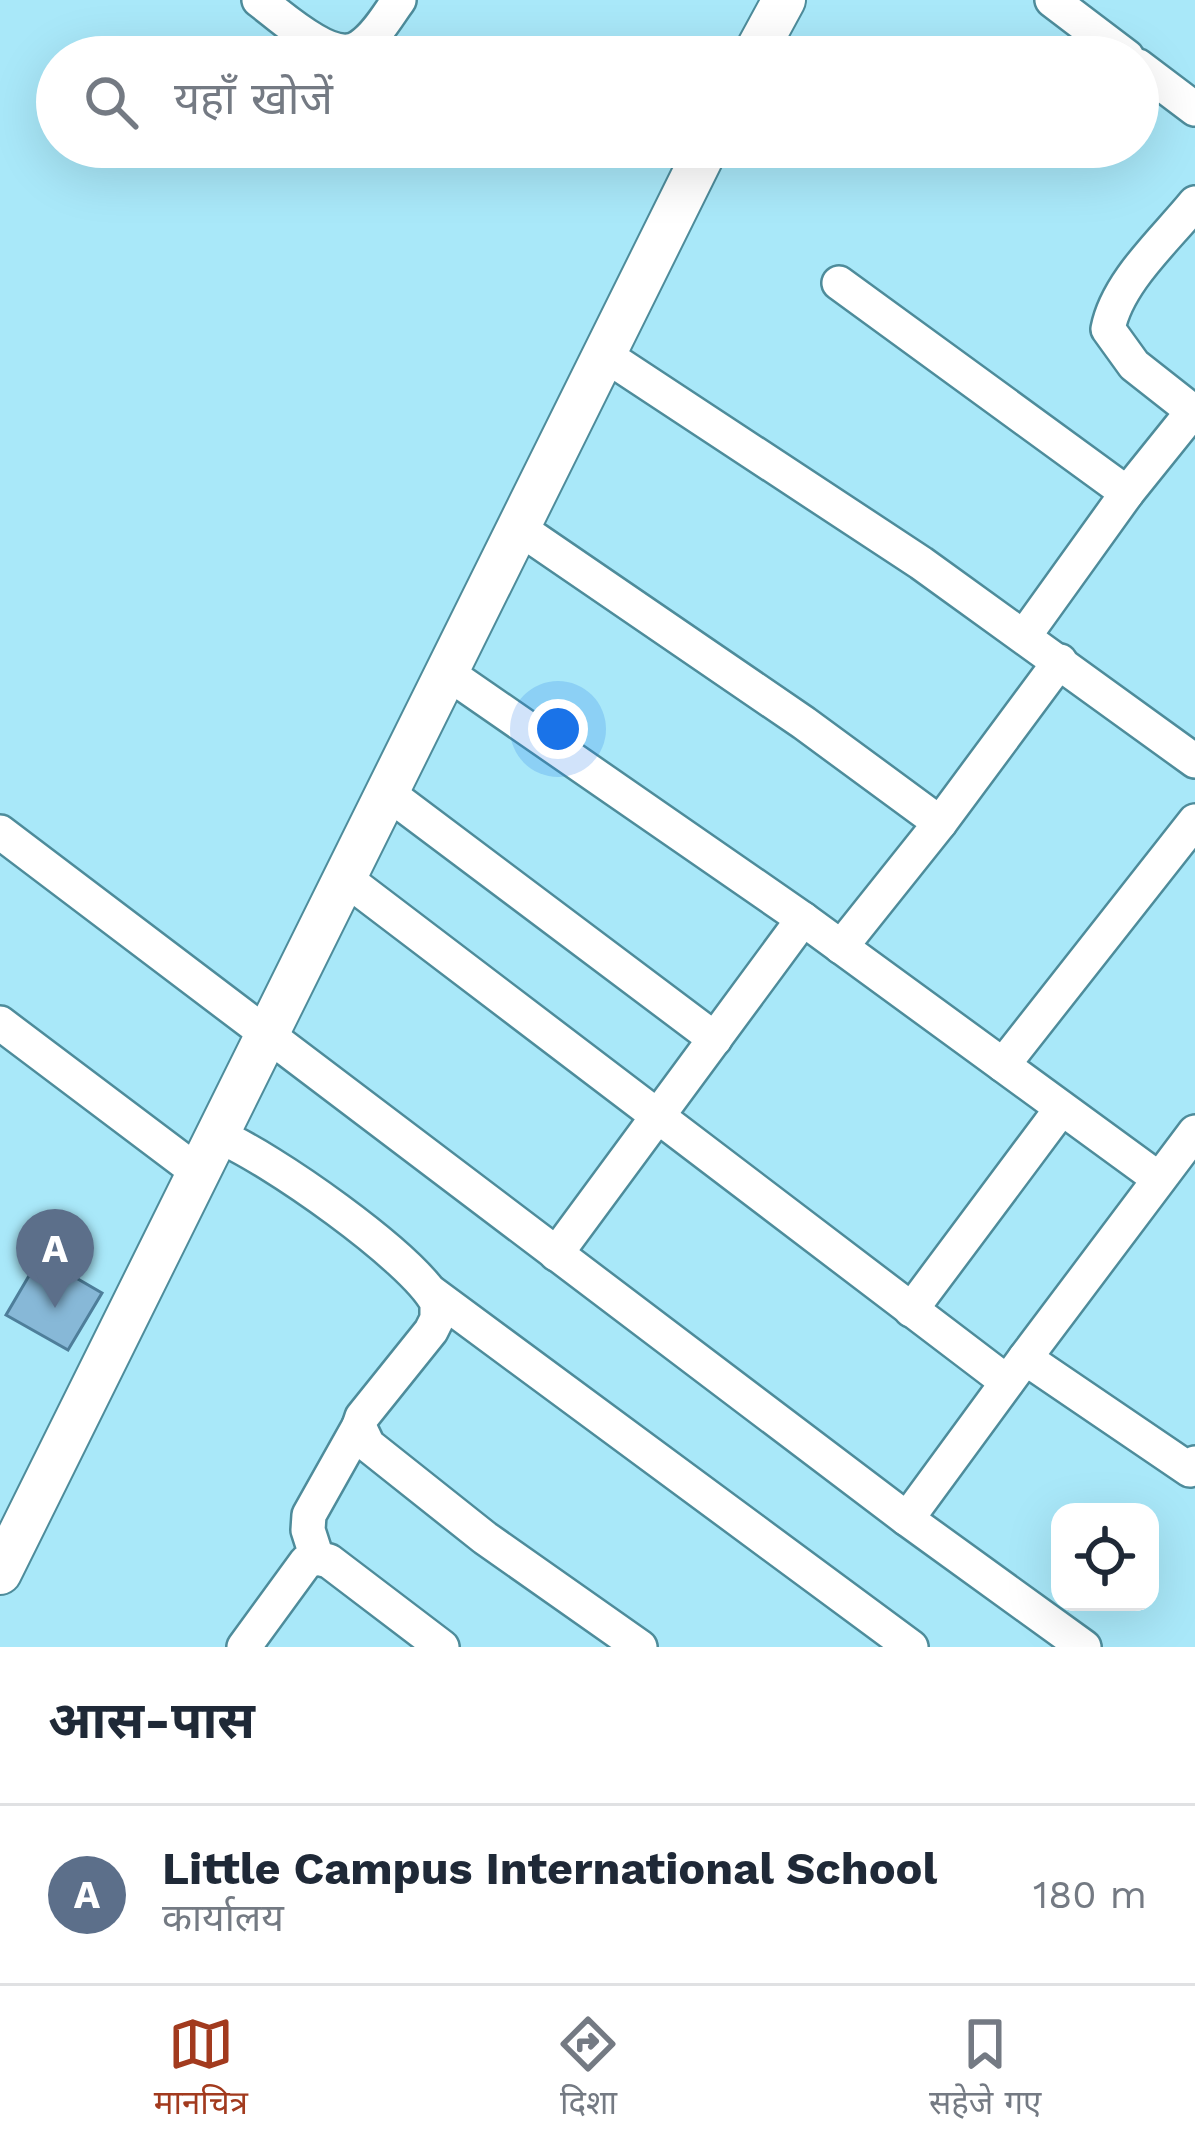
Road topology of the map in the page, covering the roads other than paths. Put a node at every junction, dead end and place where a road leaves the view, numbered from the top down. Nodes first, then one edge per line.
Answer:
1 (260, 0) edge
2 (399, 0) edge
3 (1052, 0) edge
4 (775, 4) edge
5 (308, 36) edge
6 (369, 36) edge
7 (762, 36) edge
8 (1099, 36) edge
9 (1159, 81) edge
10 (1195, 109) edge
11 (696, 168) edge
12 (1195, 203) edge
13 (839, 283) dead end
14 (602, 353) junction
15 (1194, 412) edge
16 (1127, 493) junction
17 (516, 526) junction
18 (1025, 635) junction
19 (1060, 662) junction
20 (446, 672) junction
21 (1195, 761) edge
22 (389, 794) junction
23 (1195, 821) edge
24 (940, 823) junction
25 (0, 832) edge
26 (346, 879) junction
27 (802, 919) junction
28 (841, 947) junction
29 (0, 1023) edge
30 (267, 1033) junction
31 (716, 1039) junction
32 (1003, 1065) junction
33 (1061, 1108) junction
34 (658, 1117) junction
35 (1195, 1132) edge
36 (208, 1154) junction
37 (1159, 1179) junction
38 (556, 1254) junction
39 (432, 1293) junction
40 (910, 1310) junction
41 (1016, 1370) junction
42 (359, 1426) junction
43 (1193, 1469) edge
44 (907, 1519) junction
45 (316, 1558) junction
46 (2, 1563) edge
47 (244, 1647) edge
48 (442, 1647) edge
49 (640, 1647) edge
50 (911, 1647) edge
51 (1084, 1647) edge

1 - 5 street
2 - 6 street
3 - 8 street
4 - 7 street
9 - 10 street
11 - 14 street
12 - 15 street
13 - 16 street
14 - 17 street
14 - 18 street
15 - 16 street
16 - 18 street
17 - 20 street
17 - 24 street
18 - 19 street
19 - 21 street
19 - 24 street
20 - 22 street
20 - 27 street
22 - 26 street
22 - 31 street
23 - 32 street
24 - 28 street
25 - 30 street
26 - 30 street
26 - 34 street
27 - 28 street
27 - 31 street
28 - 32 street
29 - 36 street
30 - 36 street
30 - 38 street
31 - 34 street
32 - 33 street
33 - 37 street
33 - 40 street
34 - 38 street
34 - 40 street
35 - 37 street
36 - 39 street
36 - 46 street
37 - 41 street
38 - 44 street
39 - 42 street
39 - 50 street
40 - 41 street
41 - 43 street
41 - 44 street
42 - 45 street
42 - 49 street
44 - 51 street
45 - 47 street
45 - 48 street

